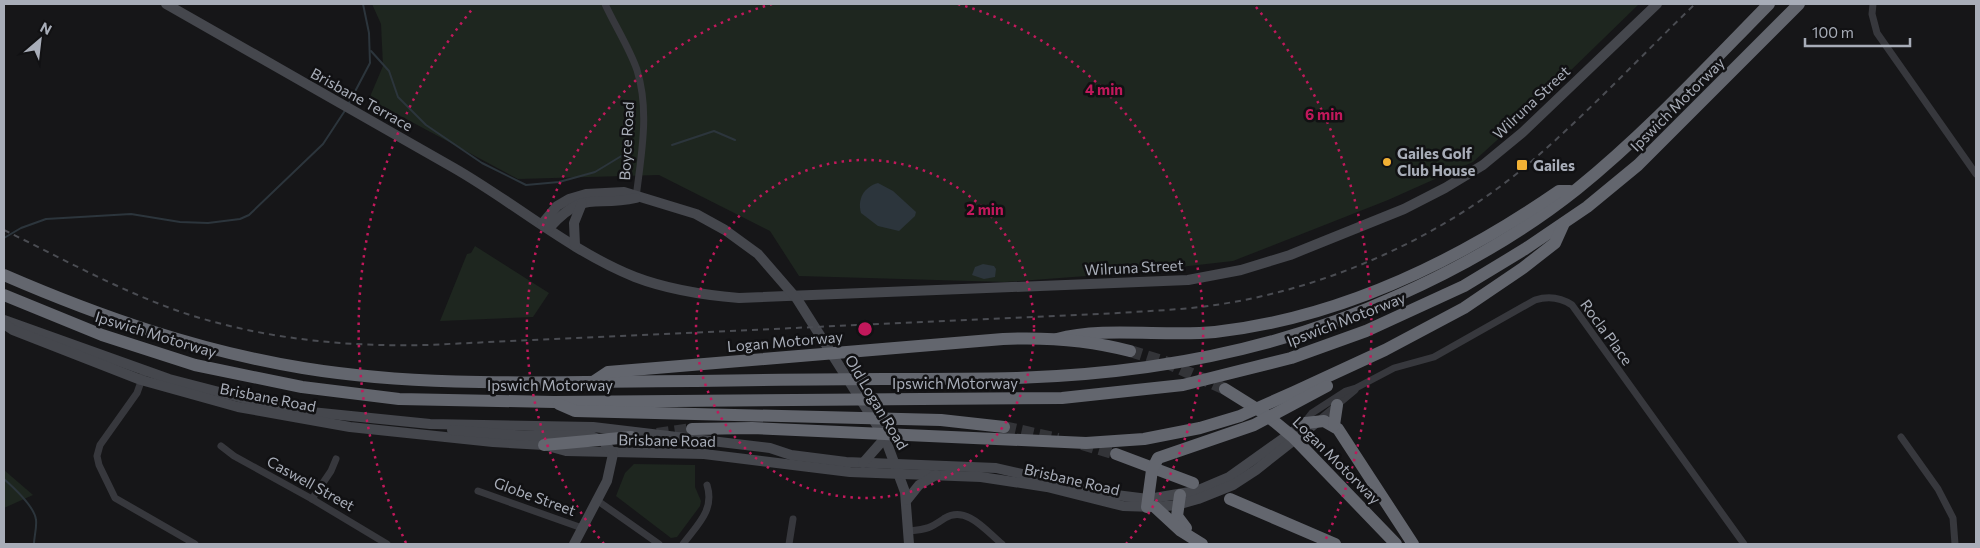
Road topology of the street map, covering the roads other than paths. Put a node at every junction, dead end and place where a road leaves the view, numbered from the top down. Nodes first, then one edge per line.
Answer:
1 (166, 4) edge
2 (605, 4) edge
3 (1657, 4) edge
4 (1769, 4) edge
5 (1799, 4) edge
6 (1873, 4) edge
7 (1976, 174) edge
8 (1575, 190) junction
9 (636, 198) junction
10 (582, 202) junction
11 (1564, 223) junction
12 (546, 226) junction
13 (575, 245) junction
14 (5, 275) edge
15 (4, 295) edge
16 (4, 320) edge
17 (4, 324) edge
18 (1057, 339) junction
19 (1130, 351) tunnel mouth
20 (1348, 368) junction
21 (143, 376) junction
22 (593, 382) junction
23 (1356, 388) junction
24 (1225, 389) tunnel mouth
25 (554, 402) junction
26 (1337, 404) junction
27 (1319, 420) junction
28 (430, 424) junction
29 (1334, 426) junction
30 (1004, 427) tunnel mouth
31 (1302, 428) junction
32 (692, 429) tunnel mouth
33 (1901, 436) dead end
34 (630, 437) dead end
35 (603, 441) junction
36 (885, 441) junction
37 (544, 445) junction
38 (221, 446) dead end
39 (613, 454) junction
40 (1116, 454) tunnel mouth
41 (791, 455) junction
42 (336, 459) dead end
43 (863, 463) junction
44 (896, 463) junction
45 (899, 473) junction
46 (936, 475) junction
47 (1193, 483) dead end
48 (707, 485) dead end
49 (478, 491) dead end
50 (312, 499) junction
51 (1230, 499) dead end
52 (907, 500) junction
53 (1178, 500) junction
54 (598, 501) junction
55 (1150, 504) junction
56 (793, 519) dead end
57 (582, 528) junction
58 (909, 530) junction
59 (1197, 541) edge
60 (196, 544) edge
61 (387, 544) edge
62 (574, 544) edge
63 (659, 544) edge
64 (683, 544) edge
65 (789, 544) edge
66 (910, 544) edge
67 (1002, 544) edge
68 (1335, 544) edge
69 (1396, 544) edge
70 (1413, 544) edge
71 (1744, 544) edge
72 (1955, 544) edge

1 - 12 main road, Brisbane Terrace
2 - 9 street, Boyce Road
3 - 13 main road, Wilruna Street
4 - 8 highway, Ipswich Motorway
5 - 11 highway, Ipswich Motorway
6 - 7 street
8 - 18 highway
8 - 22 highway, Ipswich Motorway
9 - 10 main road, Old Logan Road
9 - 12 main road, Old Logan Road
9 - 36 main road, Old Logan Road
10 - 12 main road
10 - 13 main road
11 - 20 highway
11 - 25 highway, Ipswich Motorway
12 - 13 main road, Wilruna Street
14 - 22 highway, Ipswich Motorway
15 - 25 highway, Ipswich Motorway
16 - 21 main road, Brisbane Road
17 - 21 main road, Brisbane Road
18 - 19 highway, Logan Motorway
18 - 22 highway, Logan Motorway
20 - 32 highway
20 - 55 highway
21 - 28 main road, Brisbane Road
21 - 37 main road, Brisbane Road
21 - 60 street
23 - 26 street, Rocla Place
23 - 31 street, Rocla Place
23 - 71 street, Rocla Place
24 - 69 highway, Logan Motorway
25 - 30 highway
26 - 27 street, Rocla Place
26 - 29 highway
27 - 29 highway
27 - 31 highway
28 - 35 main road
28 - 41 main road, Brisbane Road
29 - 70 highway
31 - 53 main road, Brisbane Road
33 - 72 street
34 - 35 highway
35 - 37 highway
35 - 39 main road
36 - 43 main road
36 - 44 main road, Old Logan Road
37 - 39 main road, Brisbane Road
38 - 50 street, Caswell Street
39 - 41 main road
39 - 45 main road, Brisbane Road
39 - 54 main road
40 - 47 highway
41 - 43 main road, Brisbane Road
42 - 50 street
43 - 44 main road, Brisbane Road
44 - 45 main road, Old Logan Road
44 - 55 main road, Brisbane Road
45 - 46 main road, Brisbane Road
45 - 52 main road, Old Logan Road
46 - 52 main road
46 - 55 main road, Brisbane Road
48 - 64 street
49 - 57 street, Globe Street
50 - 61 street, Caswell Street
51 - 68 highway
52 - 58 main road, Old Logan Road
53 - 55 main road, Brisbane Road
53 - 59 highway
54 - 57 main road
54 - 63 street
55 - 59 highway
56 - 65 street
57 - 62 main road
58 - 66 main road, Old Logan Road
58 - 67 street

